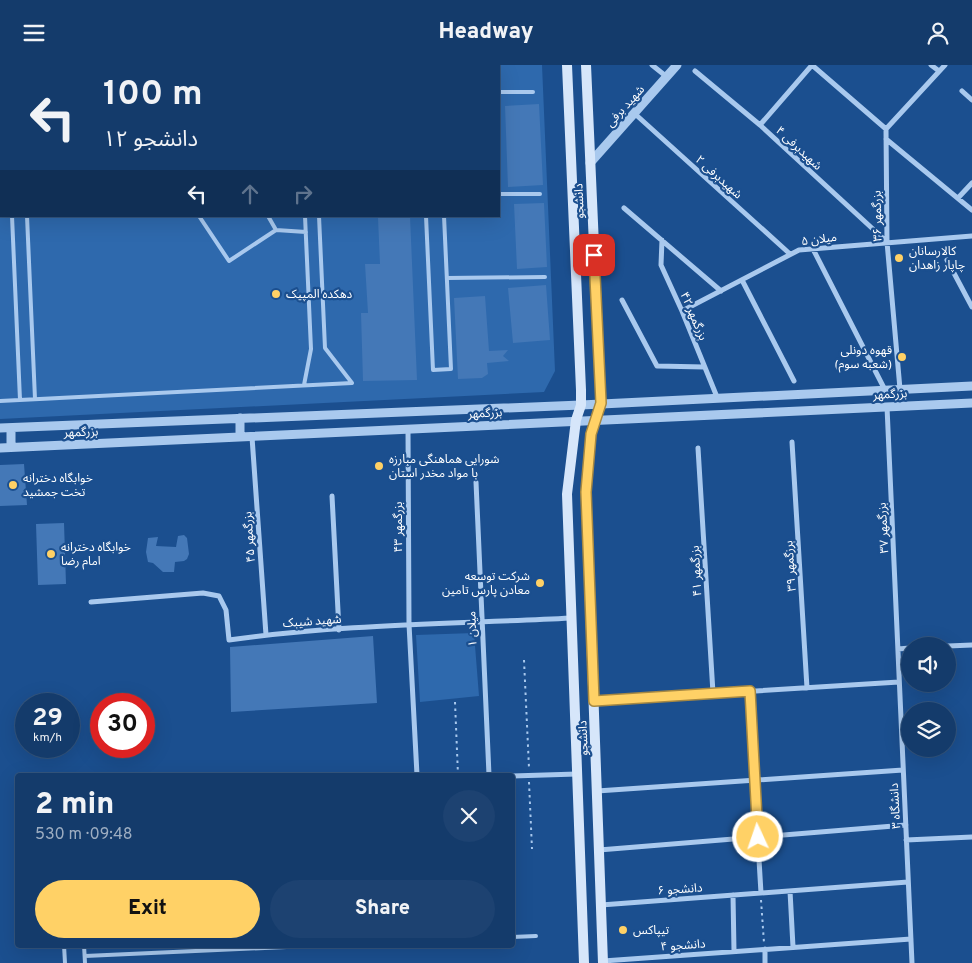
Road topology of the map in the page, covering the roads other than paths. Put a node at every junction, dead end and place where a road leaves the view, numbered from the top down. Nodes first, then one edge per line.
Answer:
1 (567, 65) edge
2 (586, 65) edge
3 (652, 65) edge
4 (677, 65) edge
5 (812, 65) edge
6 (931, 65) edge
7 (945, 65) edge
8 (695, 71) dead end
9 (939, 71) junction
10 (667, 77) junction
11 (962, 91) dead end
12 (500, 92) edge
13 (533, 92) dead end
14 (972, 100) edge
15 (634, 113) junction
16 (760, 125) junction
17 (886, 129) junction
18 (886, 139) junction
19 (590, 163) junction
20 (972, 183) edge
21 (500, 194) edge
22 (540, 194) dead end
23 (958, 199) junction
24 (624, 208) dead end
25 (972, 210) edge
26 (12, 217) edge
27 (27, 217) edge
28 (200, 217) edge
29 (269, 217) edge
30 (305, 217) edge
31 (319, 217) edge
32 (426, 217) edge
33 (444, 217) edge
34 (276, 230) junction
35 (306, 232) junction
36 (972, 236) edge
37 (662, 241) junction
38 (887, 242) junction
39 (813, 249) junction
40 (790, 255) junction
41 (947, 260) dead end
42 (545, 277) dead end
43 (447, 278) junction
44 (742, 280) junction
45 (722, 291) junction
46 (622, 300) dead end
47 (972, 307) edge
48 (682, 311) junction
49 (704, 367) junction
50 (794, 381) dead end
51 (304, 385) junction
52 (972, 386) edge
53 (900, 389) junction
54 (885, 390) junction
55 (716, 397) junction
56 (35, 399) junction
57 (20, 400) junction
58 (0, 401) edge
59 (601, 403) junction
60 (972, 403) edge
61 (581, 405) junction
62 (887, 407) junction
63 (240, 419) junction
64 (596, 419) junction
65 (576, 420) junction
66 (0, 428) edge
67 (11, 428) junction
68 (408, 429) junction
69 (240, 437) junction
70 (252, 437) junction
71 (792, 443) dead end
72 (12, 447) junction
73 (0, 448) edge
74 (698, 448) dead end
75 (476, 482) dead end
76 (332, 496) dead end
77 (91, 602) dead end
78 (571, 618) junction
79 (482, 623) junction
80 (408, 624) junction
81 (339, 630) junction
82 (266, 635) junction
83 (972, 645) edge
84 (956, 646) edge
85 (898, 649) junction
86 (901, 649) edge
87 (899, 682) junction
88 (807, 687) junction
89 (750, 691) junction
90 (713, 693) junction
91 (594, 701) junction
92 (903, 770) junction
93 (417, 773) edge
94 (488, 773) edge
95 (577, 774) junction
96 (515, 776) edge
97 (754, 780) junction
98 (597, 791) junction
99 (906, 825) junction
100 (758, 837) junction
101 (972, 837) edge
102 (906, 840) junction
103 (599, 850) junction
104 (908, 882) junction
105 (790, 891) junction
106 (761, 893) junction
107 (733, 895) junction
108 (601, 905) junction
109 (536, 936) dead end
110 (515, 937) edge
111 (911, 939) junction
112 (793, 947) junction
113 (64, 948) edge
114 (84, 948) edge
115 (263, 948) edge
116 (764, 949) junction
117 (734, 951) junction
118 (85, 956) junction
119 (603, 962) edge
120 (65, 963) edge
121 (85, 963) edge
122 (584, 963) edge
123 (765, 963) edge
124 (912, 963) edge

1 - 61 main road, دانشجو
2 - 19 main road, دانشجو
3 - 10 street
4 - 10 street, شهید برفی
5 - 16 street
5 - 17 street
6 - 9 street
7 - 9 street
8 - 16 street, شهیدبرفی ۴
9 - 17 street
10 - 15 street, شهید برفی
11 - 14 street
12 - 13 lane
15 - 19 street, شهید برفی
15 - 40 street, شهیدبرفی ۲
16 - 38 street, شهیدبرفی ۴
17 - 18 street, بزرگمهر ۳۶
18 - 23 street
18 - 38 street, بزرگمهر ۳۶
19 - 59 main road, دانشجو
20 - 23 street
21 - 22 lane
23 - 25 street
24 - 37 street
26 - 57 lane
27 - 56 lane
28 - 34 lane
29 - 34 lane
30 - 35 lane
31 - 51 lane
32 - 43 lane
33 - 43 lane
34 - 35 lane
35 - 51 lane
36 - 38 street, میلان ۵
37 - 45 street
37 - 48 street, بزرگمهر ۴۲
38 - 39 street, میلان ۵
38 - 53 street, بزرگمهر ۳۶
39 - 40 street, میلان ۵
39 - 54 street
40 - 44 street, میلان ۵
41 - 47 street
42 - 43 lane
44 - 45 street, میلان ۵
44 - 50 street
45 - 48 street, میلان ۵
46 - 49 street
48 - 49 street, بزرگمهر ۴۲
49 - 55 street, بزرگمهر ۴۲
51 - 56 lane
52 - 53 street, بزرگمهر
53 - 54 street, بزرگمهر
54 - 55 street, بزرگمهر
55 - 59 street, بزرگمهر
56 - 57 lane
57 - 58 lane
59 - 61 street, بزرگمهر
59 - 64 main road, دانشجو
60 - 62 street, بزرگمهر
61 - 63 street, بزرگمهر
61 - 65 main road, دانشجو
62 - 64 street, بزرگمهر
62 - 85 street, بزرگمهر ۳۷
63 - 67 street, بزرگمهر
63 - 69 street
64 - 65 street, بزرگمهر
64 - 91 main road, دانشجو
65 - 68 street, بزرگمهر
65 - 78 main road, دانشجو
66 - 67 street, بزرگمهر
67 - 72 street
68 - 70 street, بزرگمهر
68 - 80 street, بزرگمهر ۴۳
69 - 70 street, بزرگمهر
69 - 72 street, بزرگمهر
70 - 82 street, بزرگمهر ۴۵
71 - 88 street, برزگمهر ۳۹
72 - 73 street, بزرگمهر
74 - 90 street, بزرگمهر ۴۱
75 - 79 street, میلان ۱
76 - 81 street
77 - 82 street, شهید شیبک
78 - 79 street, شهید شیبک
78 - 95 main road, دانشجو
79 - 80 street, شهید شیبک
79 - 94 street, میلان ۱
80 - 81 street, شهید شیبک
80 - 93 street, بزرگمهر ۴۳
81 - 82 street, شهید شیبک
83 - 84 street
85 - 86 street
85 - 87 street, دانشگاه ۳
87 - 88 street
87 - 92 street, دانشگاه ۳
88 - 89 street
89 - 90 street
89 - 97 street
90 - 91 street
91 - 98 main road, دانشجو
92 - 97 street
92 - 99 street, دانشگاه ۳
95 - 96 street
95 - 122 main road, دانشجو
97 - 98 street
97 - 100 street
98 - 103 main road, دانشجو
99 - 100 street
99 - 102 street, دانشگاه ۳
100 - 103 street
100 - 106 street
101 - 102 street
102 - 104 street, دانشگاه ۳
103 - 108 main road, دانشجو
104 - 105 street, دانشجو ۶
104 - 111 street, دانشگاه ۳
105 - 106 street, دانشجو ۶
105 - 112 street
106 - 107 street, دانشجو ۶
107 - 108 street, دانشجو ۶
107 - 117 street
108 - 119 main road, دانشجو
109 - 110 lane
111 - 112 street, دانشجو ۴
111 - 124 street, دانشگاه ۳
112 - 116 street, دانشجو ۴
113 - 120 lane
114 - 118 lane
115 - 118 lane
116 - 117 street, دانشجو ۴
116 - 123 street
117 - 119 street, دانشجو ۴
118 - 121 lane

